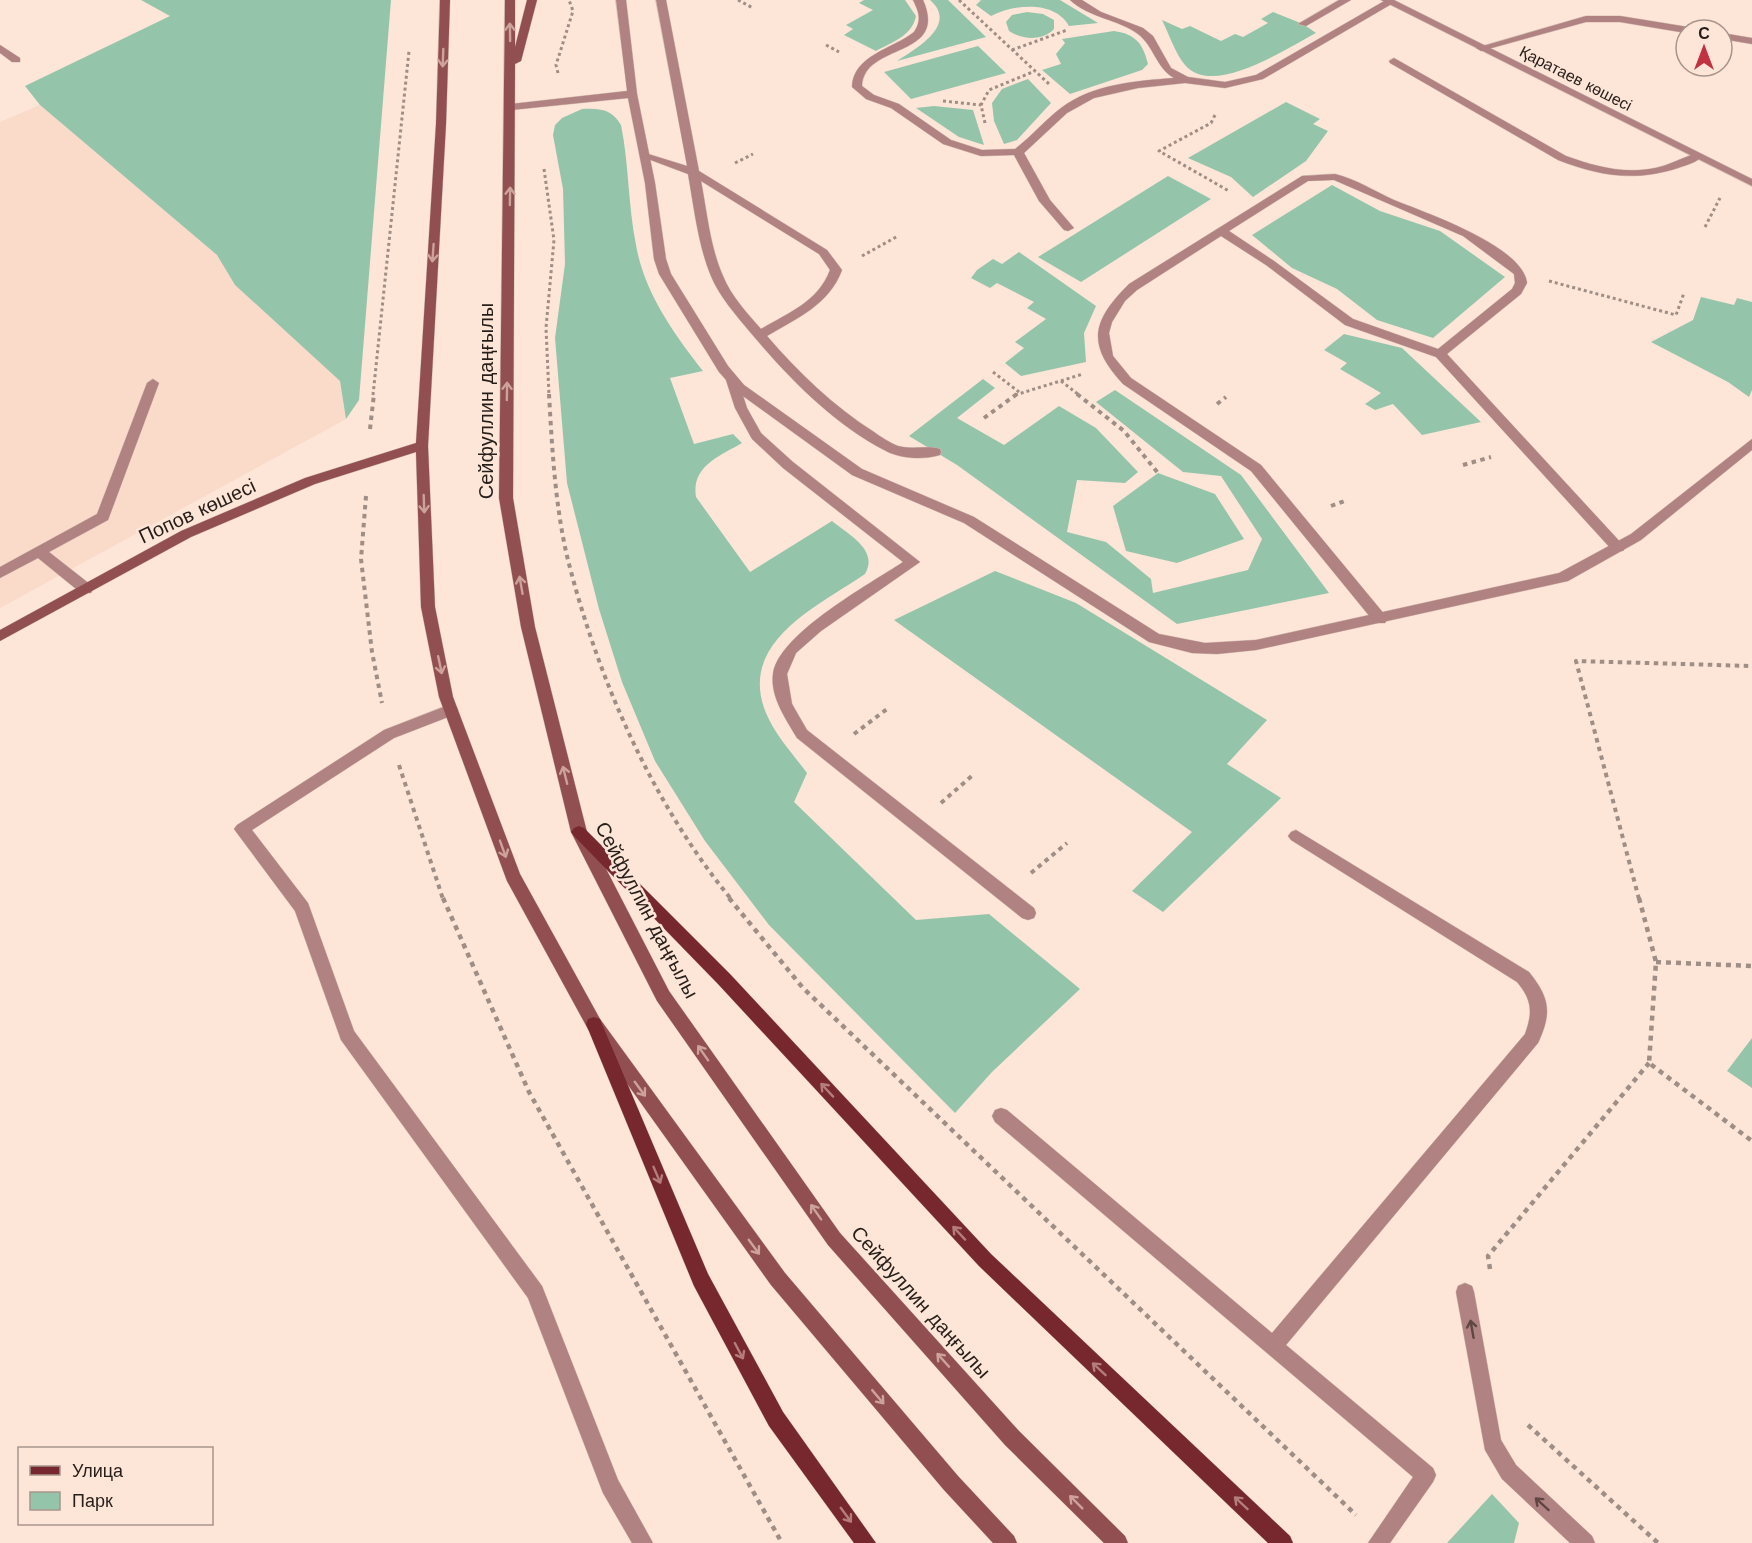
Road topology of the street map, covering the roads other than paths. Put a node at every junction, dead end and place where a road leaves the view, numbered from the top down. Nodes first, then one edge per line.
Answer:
1 (445, 0) edge
2 (510, 0) edge
3 (532, 0) edge
4 (621, 0) edge
5 (661, 0) edge
6 (918, 0) edge
7 (1075, 0) edge
8 (1346, 0) edge
9 (1388, 1) edge
10 (1303, 24) dead end
11 (1674, 28) edge
12 (1734, 38) edge
13 (1752, 40) edge
14 (0, 48) edge
15 (1481, 48) junction
16 (16, 60) dead end
17 (1394, 61) dead end
18 (1185, 80) junction
19 (511, 81) junction
20 (632, 94) junction
21 (511, 107) junction
22 (1018, 152) junction
23 (645, 156) junction
24 (1698, 156) junction
25 (693, 172) junction
26 (1752, 183) edge
27 (1068, 228) dead end
28 (1221, 231) junction
29 (759, 335) junction
30 (1440, 354) junction
31 (732, 380) junction
32 (153, 383) dead end
33 (1752, 443) edge
34 (422, 446) junction
35 (934, 452) dead end
36 (1618, 548) junction
37 (38, 551) junction
38 (0, 573) edge
39 (86, 589) junction
40 (1380, 619) junction
41 (0, 636) edge
42 (451, 710) junction
43 (579, 832) junction
44 (1296, 836) dead end
45 (1028, 913) dead end
46 (594, 1024) junction
47 (1001, 1116) dead end
48 (1465, 1292) dead end
49 (1273, 1346) junction
50 (1380, 1541) edge
51 (643, 1543) edge
52 (866, 1543) edge
53 (1007, 1543) edge
54 (1118, 1543) edge
55 (1283, 1543) edge
56 (1585, 1543) edge

1 -> 34 main road
19 -> 2 main road, Сейфуллин даңғылы
3 - 19 main road
4 - 20 street
5 - 25 street
6 - 22 street
7 - 18 street
8 - 10 street
9 - 15 street, Қаратаев көшесі
9 - 18 street
11 - 15 street
12 - 13 street
14 - 16 street
15 - 24 street, Қаратаев көшесі
17 - 24 street
18 - 22 street
19 - 21 main road, Сейфуллин даңғылы
20 - 21 street
20 - 23 street
43 -> 21 main road, Сейфуллин даңғылы
22 - 27 street
23 - 25 street
23 - 31 street
24 - 26 street, Қаратаев көшесі
25 - 29 street
25 - 29 street
28 - 30 street
28 - 30 street
28 - 40 street
29 - 35 street
30 - 36 street
31 - 40 street
31 - 45 street
32 - 37 street
33 - 36 street
34 - 39 main road, Попов көшесі
34 -> 42 main road
36 - 40 street
37 - 38 street
37 - 39 street
39 - 41 main road, Попов көшесі
42 -> 46 main road
42 - 51 street
54 -> 43 main road, Сейфуллин даңғылы
55 -> 43 main road
44 - 49 street
46 -> 52 main road
46 -> 53 main road
47 - 49 street
56 -> 48 street
49 - 50 street

